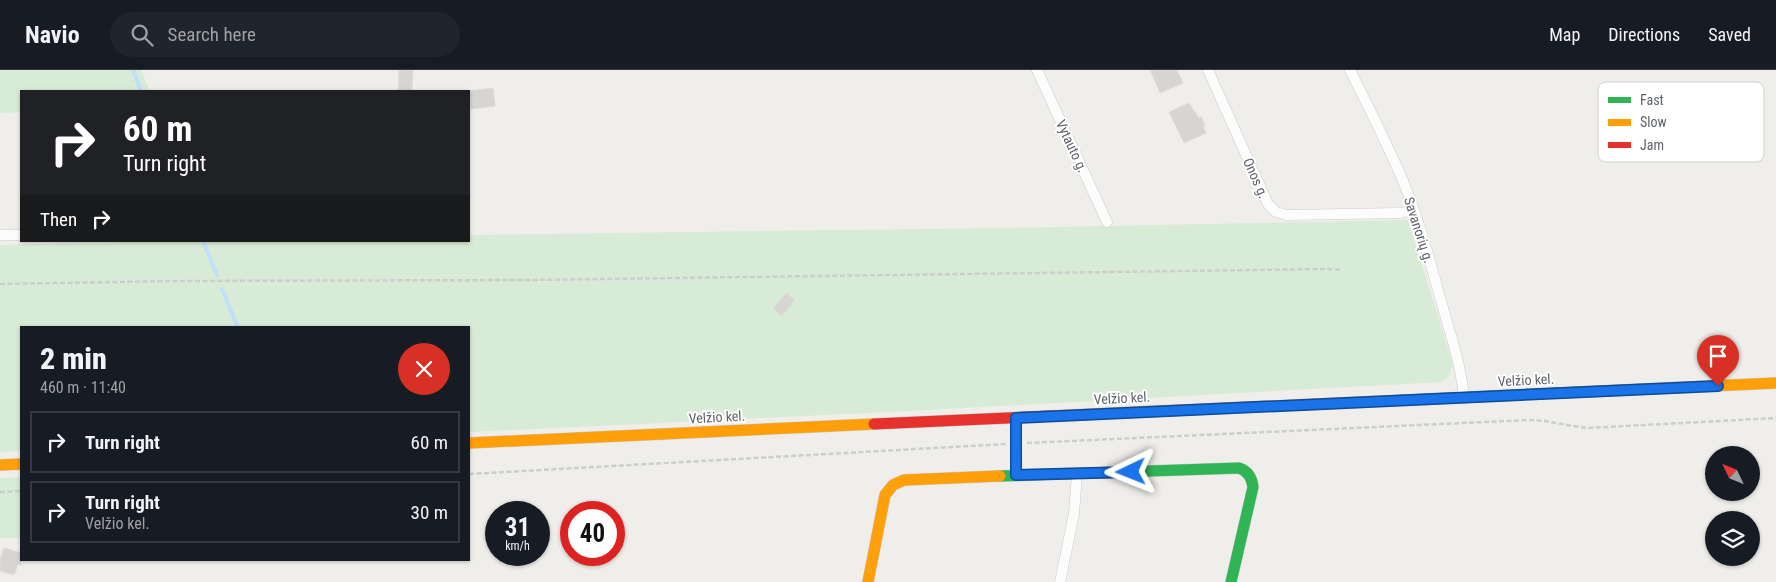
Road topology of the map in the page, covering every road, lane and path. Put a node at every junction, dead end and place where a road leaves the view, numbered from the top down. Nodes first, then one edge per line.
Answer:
1 (1037, 70) edge
2 (1208, 70) edge
3 (1350, 70) edge
4 (1413, 210) junction
5 (1107, 222) dead end
6 (0, 235) edge
7 (20, 235) edge
8 (1342, 270) dead end
9 (0, 284) edge
10 (1776, 383) edge
11 (1464, 398) junction
12 (1016, 418) junction
13 (1776, 418) edge
14 (470, 443) edge
15 (1017, 443) junction
16 (20, 464) edge
17 (0, 465) edge
18 (470, 474) edge
19 (1077, 474) junction
20 (1016, 475) junction
21 (20, 491) edge
22 (0, 492) edge
23 (868, 582) edge
24 (1060, 582) edge
25 (1231, 582) edge

1 - 5 street, Vytauto g.
2 - 4 street, Onos g.
3 - 4 street, Savanorių g.
4 - 11 street, Savanorių g.
6 - 7 street
8 - 9 path
10 - 11 main road, Velžio kel.
11 - 12 main road, Velžio kel.
12 - 14 main road, Velžio kel.
12 - 15 street
13 - 15 path
15 - 18 path
15 - 20 street
16 - 17 main road
19 - 20 main road
19 - 24 street
19 - 25 main road
20 - 23 main road
21 - 22 path

